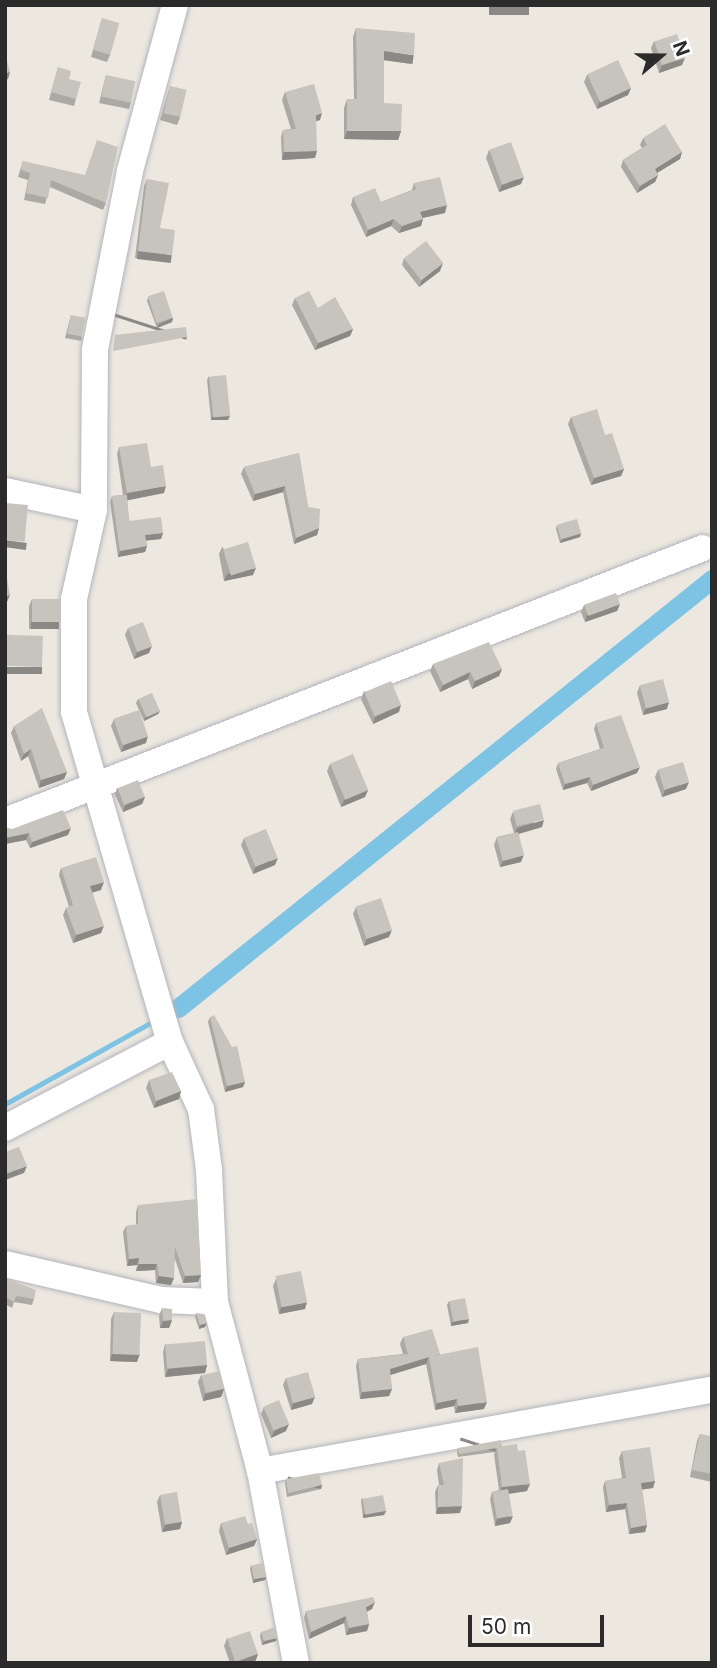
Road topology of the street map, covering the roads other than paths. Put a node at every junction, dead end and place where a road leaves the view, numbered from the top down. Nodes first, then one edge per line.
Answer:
1 (175, 5) edge
2 (5, 491) edge
3 (94, 510) junction
4 (703, 548) dead end
5 (94, 786) junction
6 (5, 821) edge
7 (165, 1025) junction
8 (5, 1128) edge
9 (5, 1264) edge
10 (215, 1302) junction
11 (712, 1390) edge
12 (260, 1471) junction
13 (296, 1663) edge

1 - 3 street
2 - 3 street
3 - 5 street
4 - 5 street
5 - 6 street
5 - 7 street
7 - 8 street
7 - 10 street
9 - 10 street
10 - 12 street
11 - 12 street
12 - 13 street

